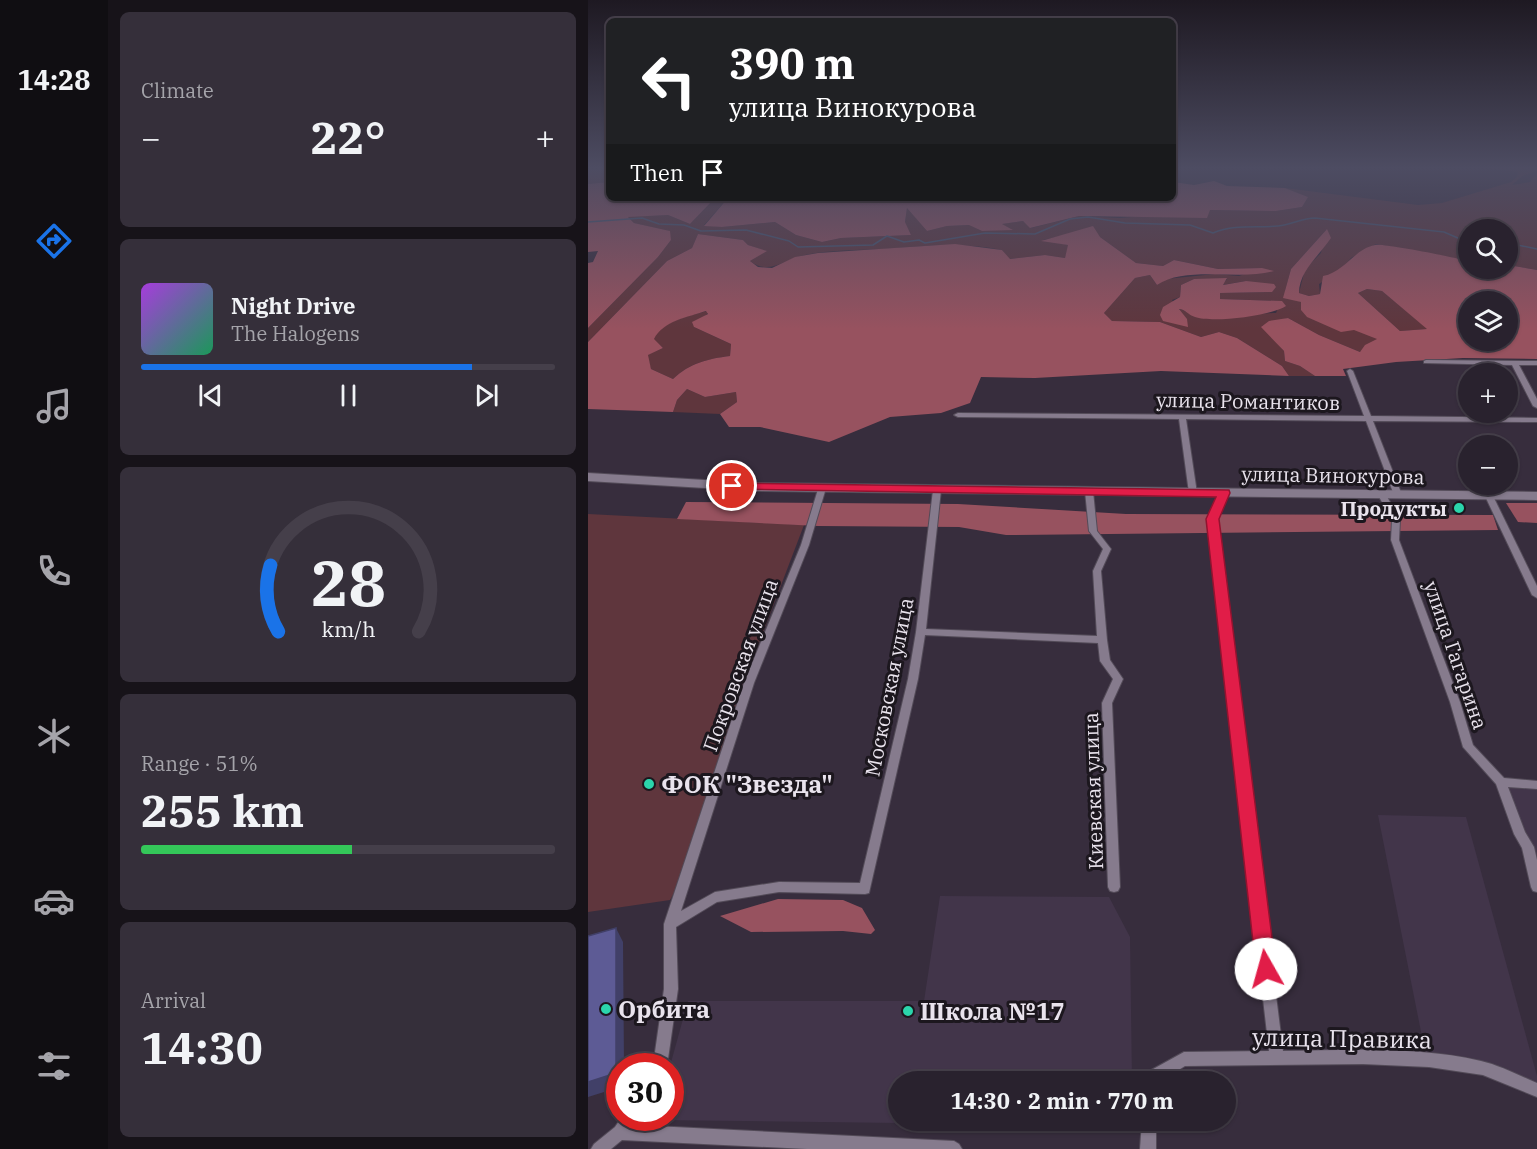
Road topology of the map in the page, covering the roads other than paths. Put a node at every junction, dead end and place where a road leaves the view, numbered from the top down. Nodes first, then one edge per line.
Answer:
1 (1426, 362) dead end
2 (1470, 363) edge
3 (1537, 363) edge
4 (1518, 364) edge
5 (1518, 370) edge
6 (1350, 371) dead end
7 (1537, 406) edge
8 (958, 415) dead end
9 (1182, 417) junction
10 (1369, 419) junction
11 (1537, 420) edge
12 (588, 477) edge
13 (822, 488) junction
14 (937, 490) junction
15 (1089, 491) junction
16 (1193, 493) junction
17 (1224, 493) junction
18 (1382, 495) junction
19 (1398, 495) junction
20 (1489, 496) junction
21 (1537, 496) edge
22 (1537, 593) edge
23 (921, 632) junction
24 (1102, 640) junction
25 (1500, 782) junction
26 (1537, 785) edge
27 (1114, 887) dead end
28 (1537, 887) edge
29 (670, 924) junction
30 (662, 1053) edge
31 (1277, 1059) junction
32 (1163, 1071) edge
33 (1537, 1090) edge
34 (1149, 1131) edge
35 (620, 1132) joint
36 (599, 1149) edge
37 (954, 1149) edge
38 (1148, 1149) edge

1 - 2 street
3 - 4 street
5 - 7 street
6 - 10 street
8 - 9 street, улица Романтиков
9 - 10 street, улица Романтиков
9 - 16 street
10 - 11 street, улица Романтиков
10 - 19 street
12 - 13 main road, улица Винокурова
13 - 14 main road, улица Винокурова
13 - 29 street, Покровская улица
14 - 15 main road, улица Винокурова
14 - 23 street, Московская улица
15 - 16 main road, улица Винокурова
15 - 24 street, Киевская улица
16 - 17 main road, улица Винокурова
17 - 18 main road, улица Винокурова
17 - 31 street
18 - 19 main road, улица Винокурова
18 - 25 street, улица Гагарина
19 - 20 main road, улица Винокурова
20 - 21 main road, улица Винокурова
20 - 22 street
23 - 24 street
23 - 29 street, Московская улица
24 - 27 street, Киевская улица
25 - 26 street
25 - 28 street, улица Гагарина
29 - 30 street, Покровская улица
31 - 32 street, улица Правика
31 - 33 street, улица Правика
34 - 38 street
35 - 36 street
35 - 37 street

